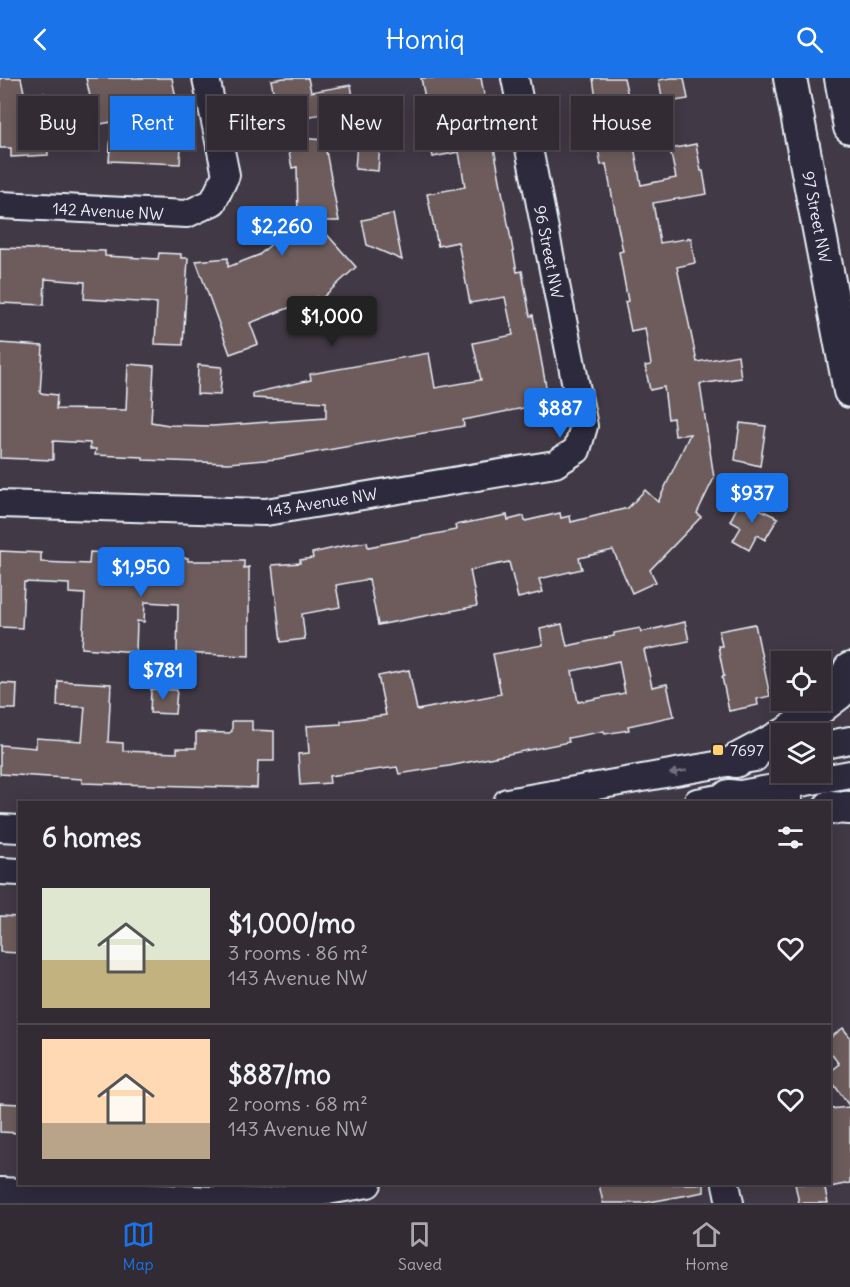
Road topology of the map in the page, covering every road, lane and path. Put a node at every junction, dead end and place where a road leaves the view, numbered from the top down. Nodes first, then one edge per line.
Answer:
1 (206, 78) edge
2 (515, 78) edge
3 (790, 78) edge
4 (841, 78) edge
5 (850, 127) edge
6 (0, 205) edge
7 (850, 392) edge
8 (584, 426) joint
9 (0, 504) edge
10 (850, 669) edge
11 (800, 723) edge
12 (850, 740) edge
13 (771, 742) edge
14 (831, 744) edge
15 (771, 755) edge
16 (735, 761) junction
17 (850, 774) edge
18 (729, 796) junction
19 (513, 801) edge
20 (702, 801) edge
21 (776, 801) edge
22 (831, 807) edge
23 (850, 808) edge
24 (0, 828) edge
25 (18, 829) edge
26 (0, 871) edge
27 (18, 872) edge
28 (362, 1185) edge
29 (726, 1185) edge
30 (0, 1191) edge
31 (730, 1203) edge

1 - 6 street, 142 Avenue NW
2 - 8 street, 96 Street NW
3 - 7 main road, 97 Street NW
4 - 5 main road
8 - 9 street, 143 Avenue NW
10 - 11 main road
12 - 14 street
13 - 16 main road
15 - 16 street
16 -> 19 street
17 - 18 street
18 - 20 street
18 - 21 main road
22 - 23 main road
24 - 25 street
26 - 27 street
28 - 30 street
29 - 31 street

